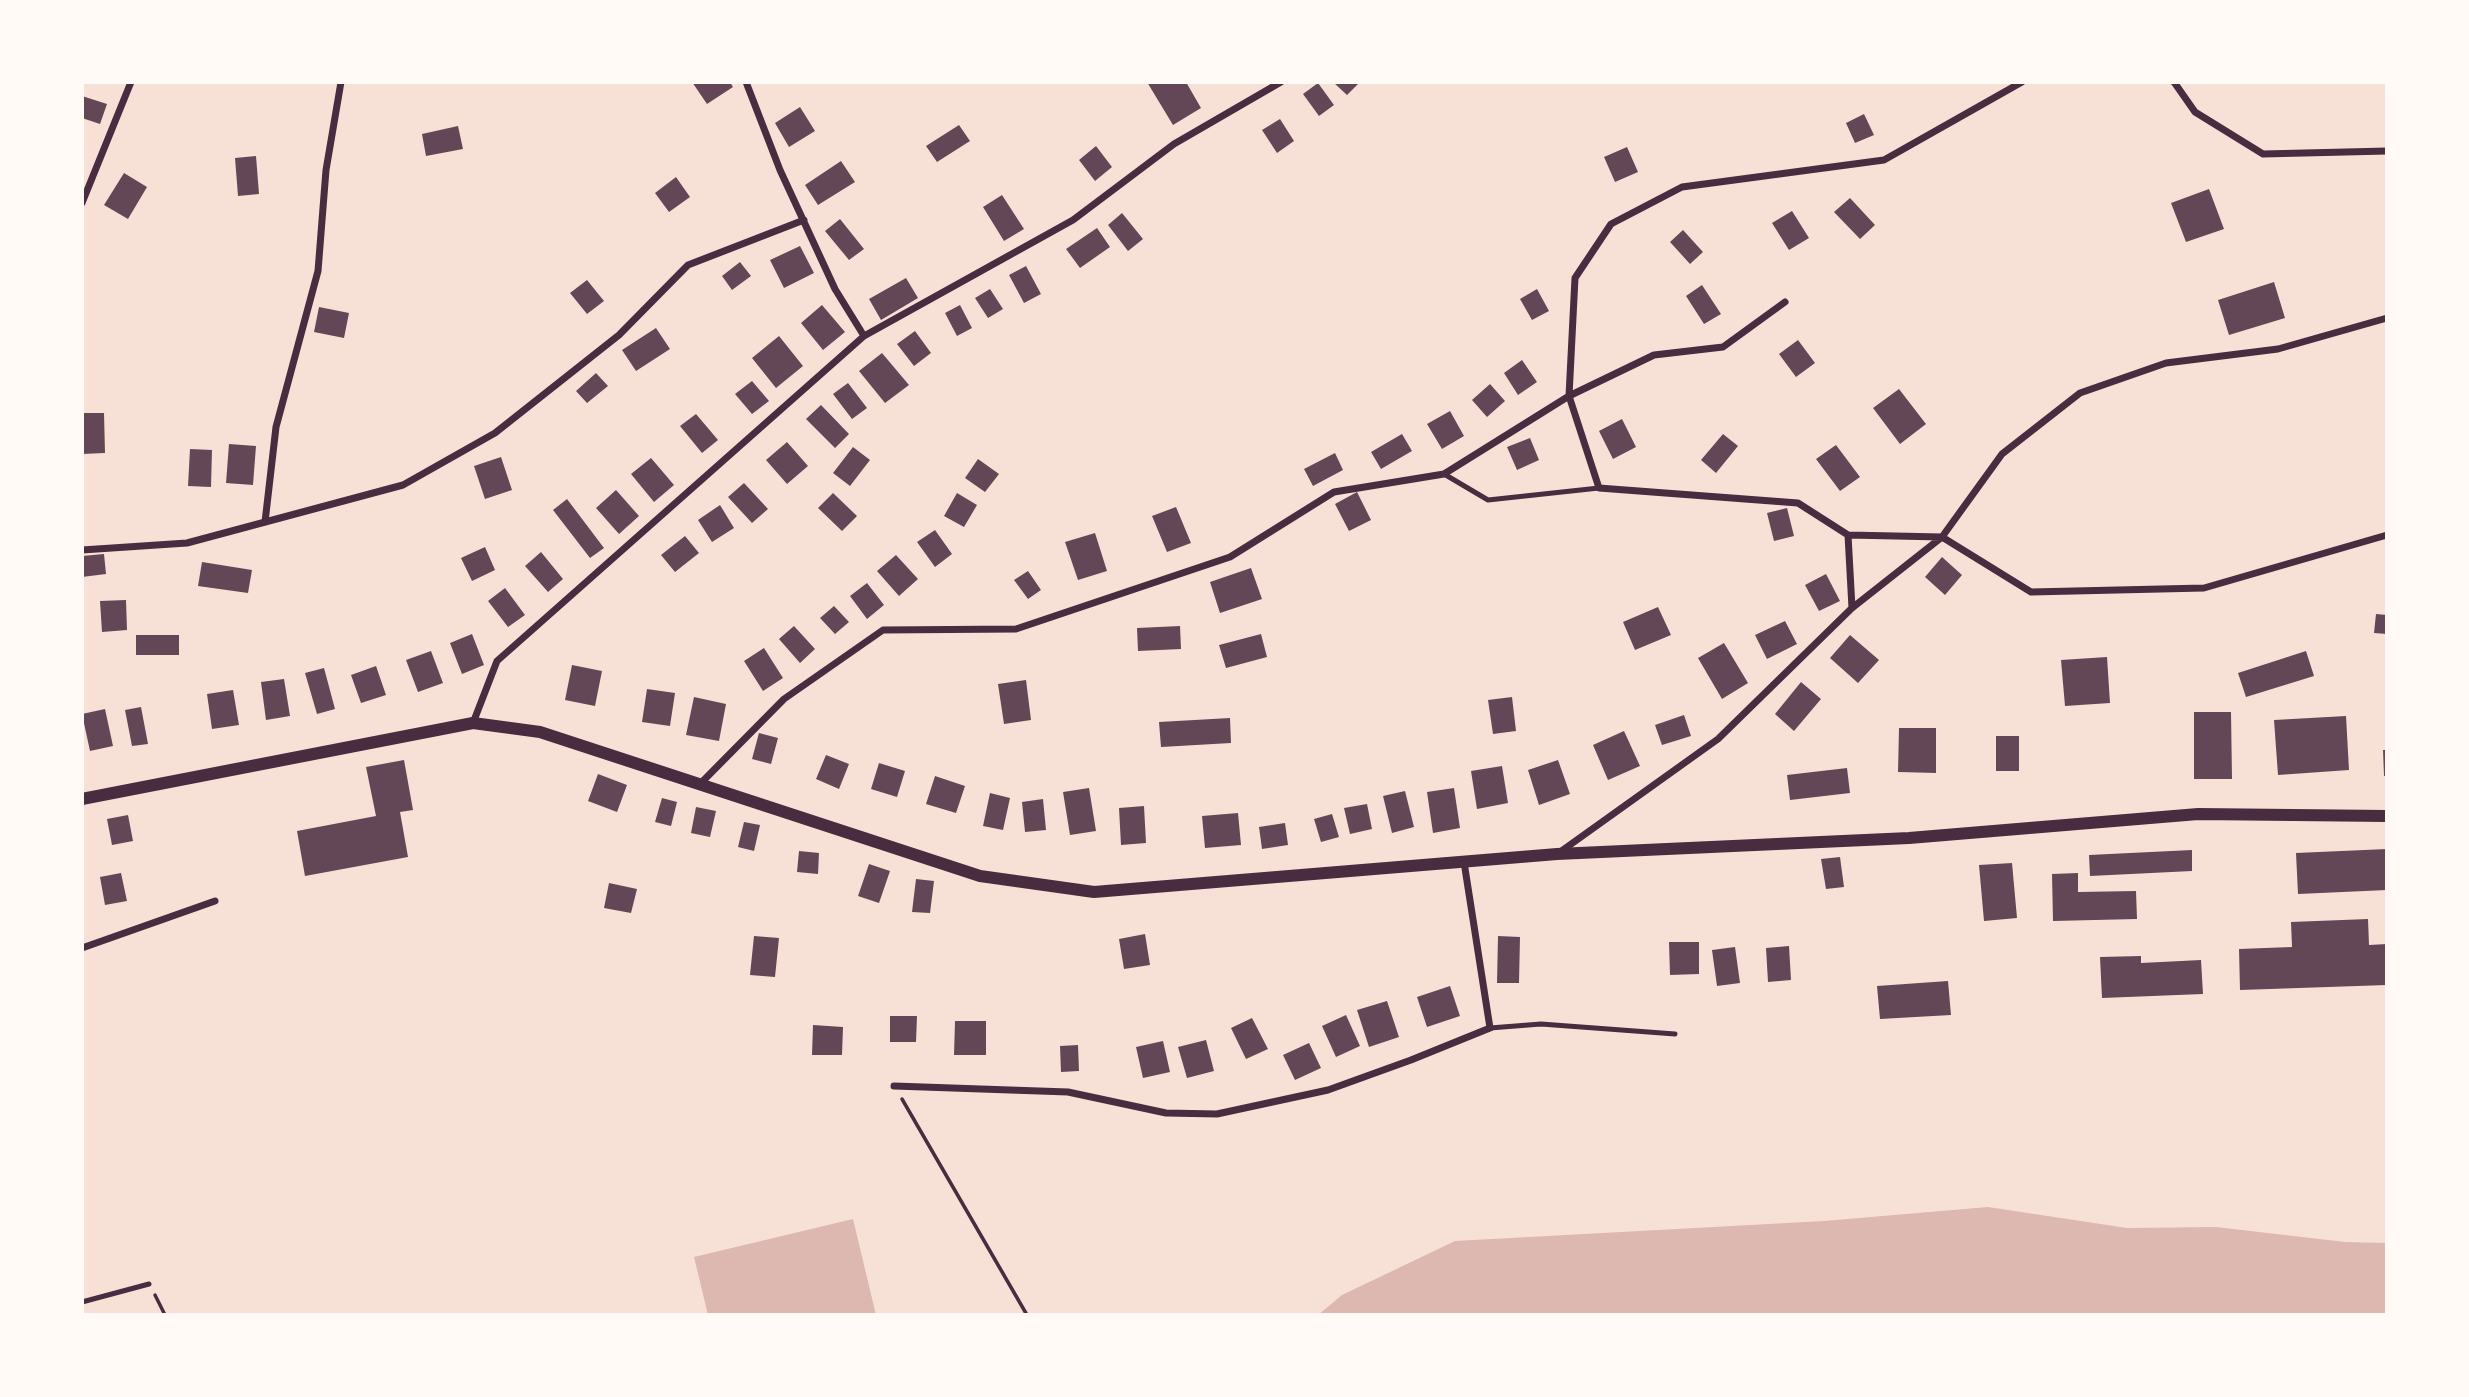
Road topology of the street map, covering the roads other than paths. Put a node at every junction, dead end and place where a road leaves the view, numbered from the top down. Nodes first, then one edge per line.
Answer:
1 (131, 82) edge
2 (341, 82) edge
3 (746, 82) edge
4 (1281, 82) edge
5 (2022, 82) edge
6 (2174, 82) edge
7 (2387, 151) edge
8 (82, 203) edge
9 (804, 220) junction
10 (1785, 302) dead end
11 (2387, 318) edge
12 (864, 336) junction
13 (1569, 396) junction
14 (1444, 474) junction
15 (1599, 488) junction
16 (265, 522) junction
17 (1848, 535) junction
18 (2387, 535) edge
19 (1942, 537) junction
20 (82, 550) edge
21 (1852, 608) junction
22 (473, 723) junction
23 (700, 784) junction
24 (82, 799) edge
25 (2387, 816) edge
26 (1557, 855) junction
27 (1464, 862) junction
28 (215, 901) dead end
29 (82, 948) edge
30 (1490, 1028) junction
31 (1675, 1034) dead end
32 (894, 1086) road end
33 (149, 1284) road end
34 (82, 1301) edge

1 - 8 street
2 - 16 street
3 - 9 street
4 - 12 street
5 - 13 street
6 - 7 street
9 - 12 street
9 - 16 street
10 - 13 street
11 - 19 street
12 - 22 street
13 - 14 street
13 - 15 street
14 - 15 lane
14 - 23 street
15 - 17 street
16 - 20 street
17 - 19 street
17 - 21 street
18 - 19 street
19 - 21 street
21 - 26 street
22 - 23 street
22 - 24 street
23 - 27 street
25 - 26 street
26 - 27 street
27 - 30 street
28 - 29 street
30 - 31 lane
30 - 32 street
33 - 34 lane

